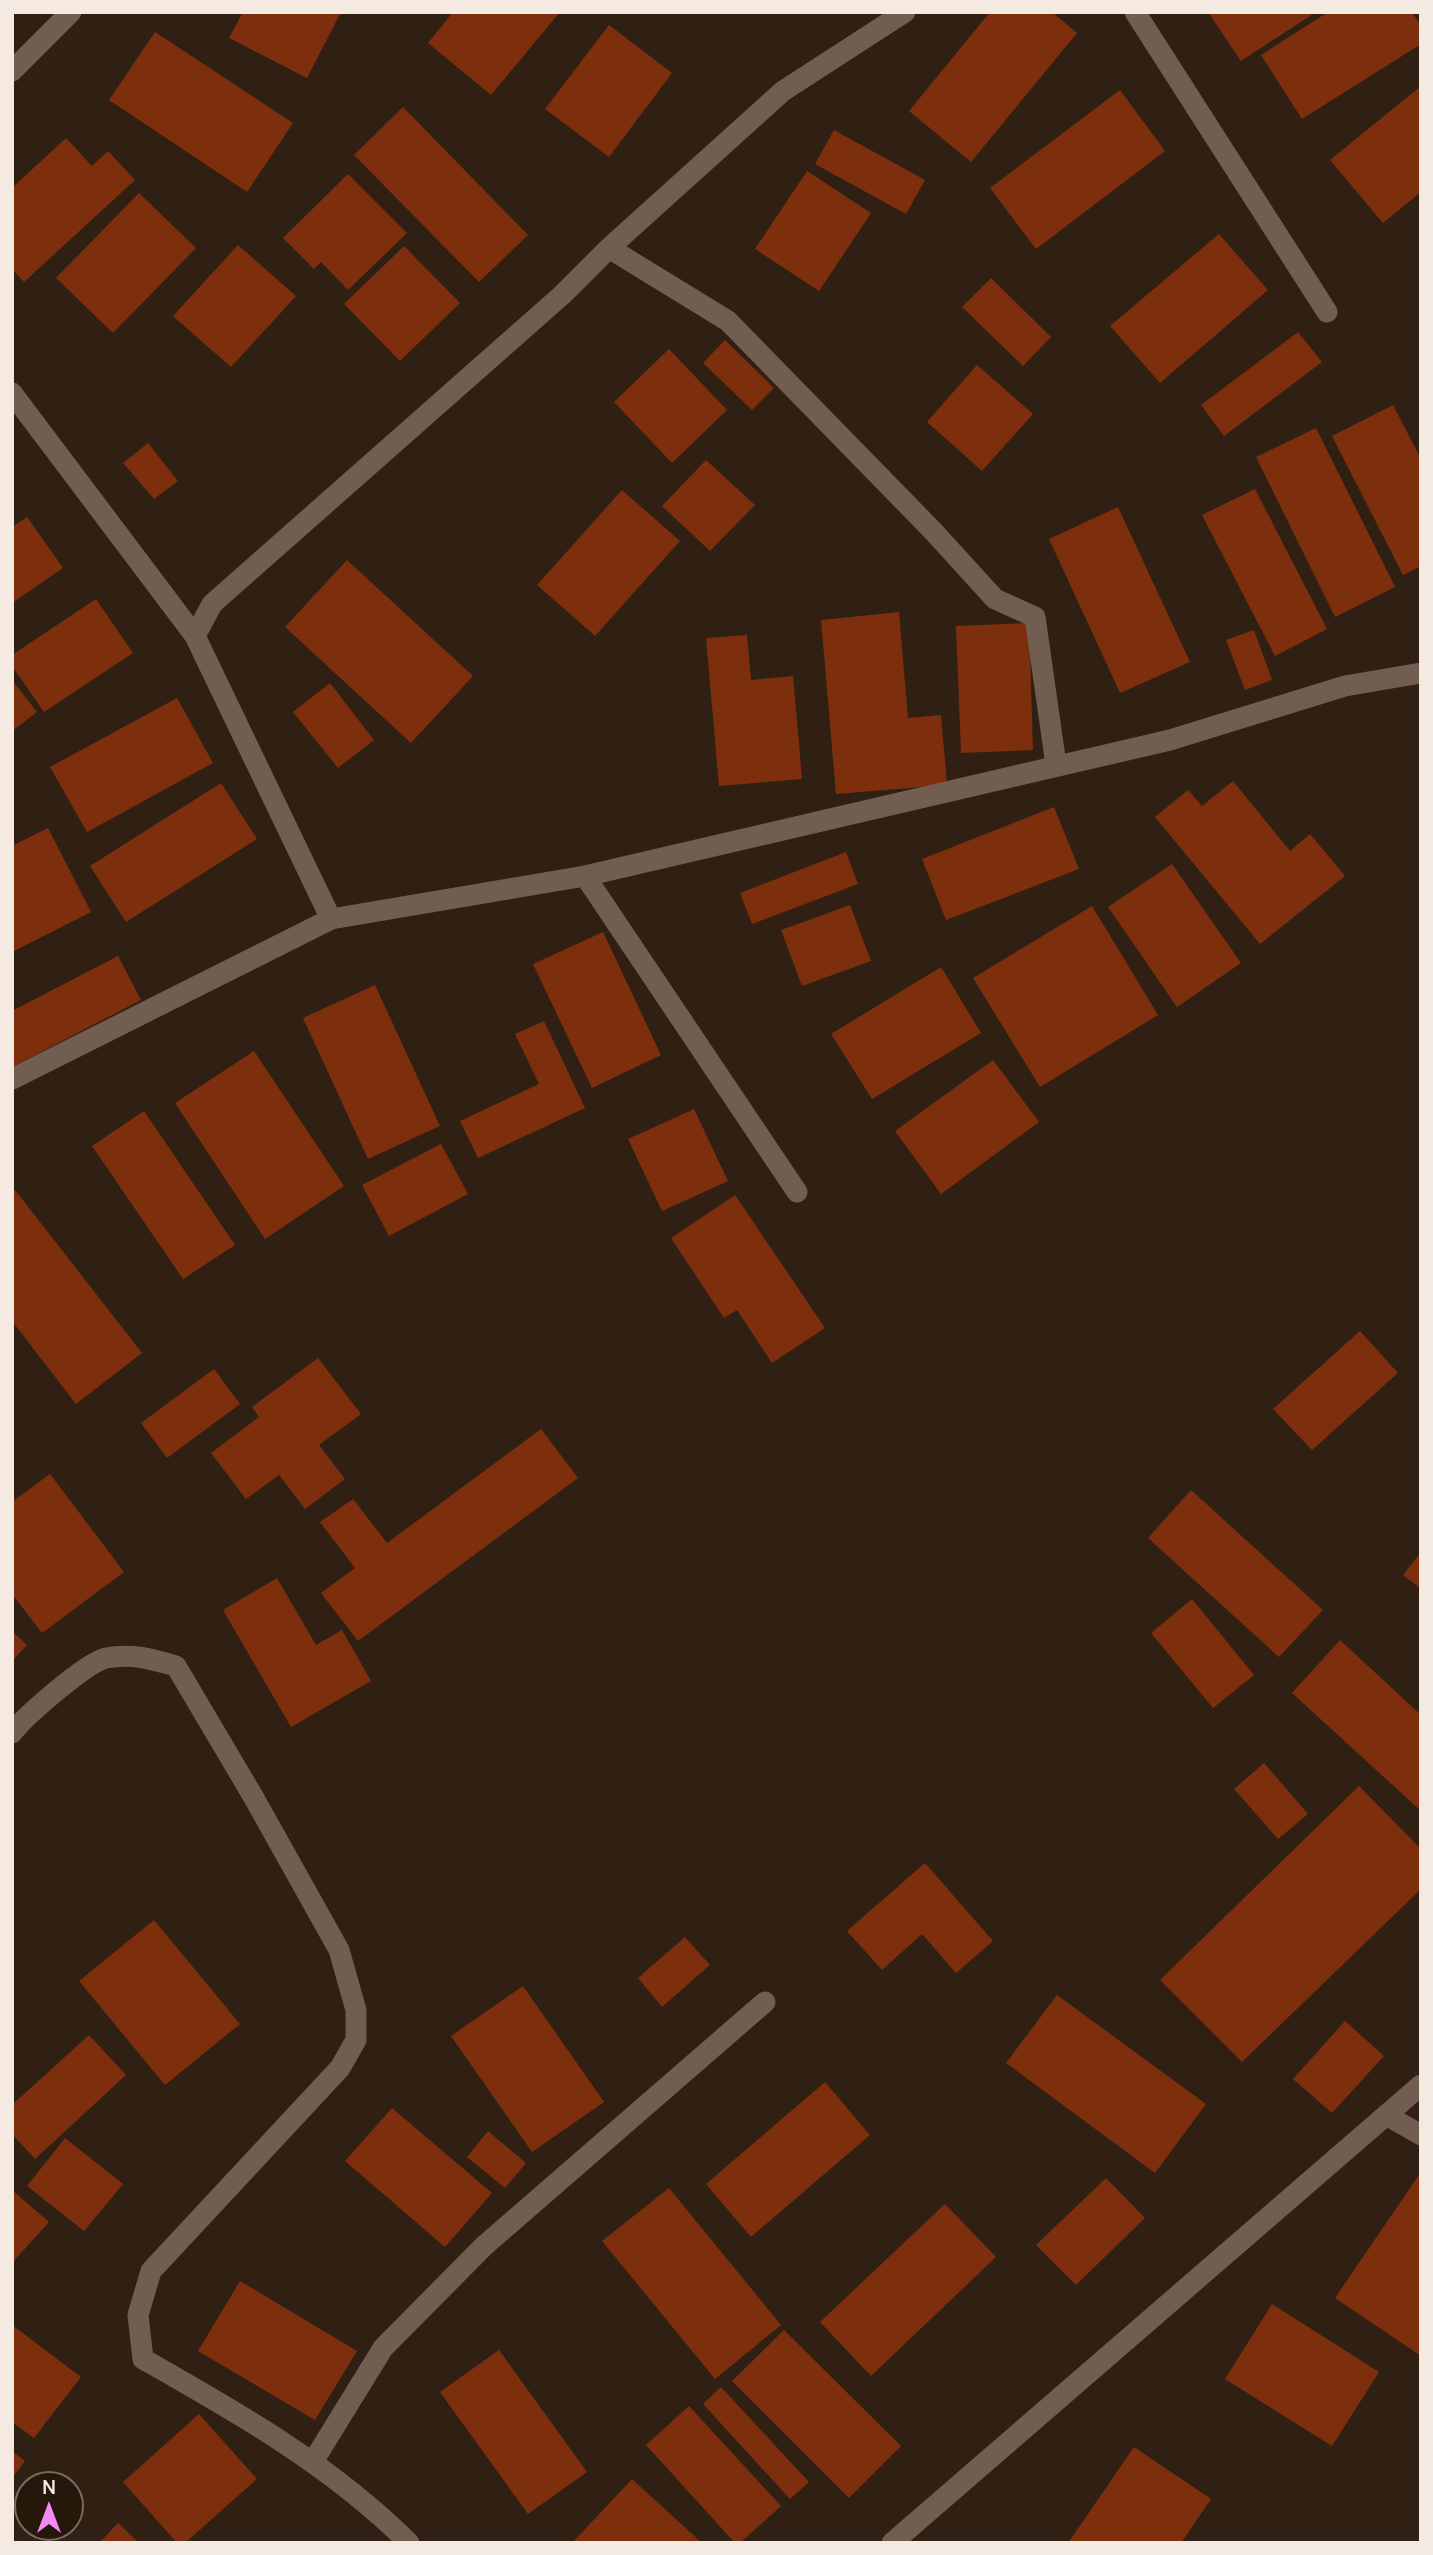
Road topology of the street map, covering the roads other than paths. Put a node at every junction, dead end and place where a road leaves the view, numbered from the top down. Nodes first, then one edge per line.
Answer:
1 (71, 12) edge
2 (905, 12) edge
3 (1135, 12) edge
4 (12, 71) edge
5 (609, 247) junction
6 (1327, 312) dead end
7 (12, 393) edge
8 (195, 636) junction
9 (1421, 673) edge
10 (1056, 765) junction
11 (585, 876) junction
12 (331, 919) junction
13 (12, 1079) edge
14 (797, 1192) dead end
15 (12, 1733) edge
16 (765, 2002) dead end
17 (1421, 2085) edge
18 (1386, 2115) junction
19 (1421, 2135) edge
20 (314, 2460) junction
21 (409, 2543) edge
22 (892, 2543) edge

1 - 4 street
2 - 5 street
3 - 6 street
5 - 8 street
5 - 10 street
7 - 8 street
8 - 12 street
9 - 10 street
10 - 11 street
11 - 12 street
11 - 14 street
12 - 13 street
15 - 20 street
16 - 20 street
17 - 18 street
18 - 19 street
18 - 22 street
20 - 21 street

